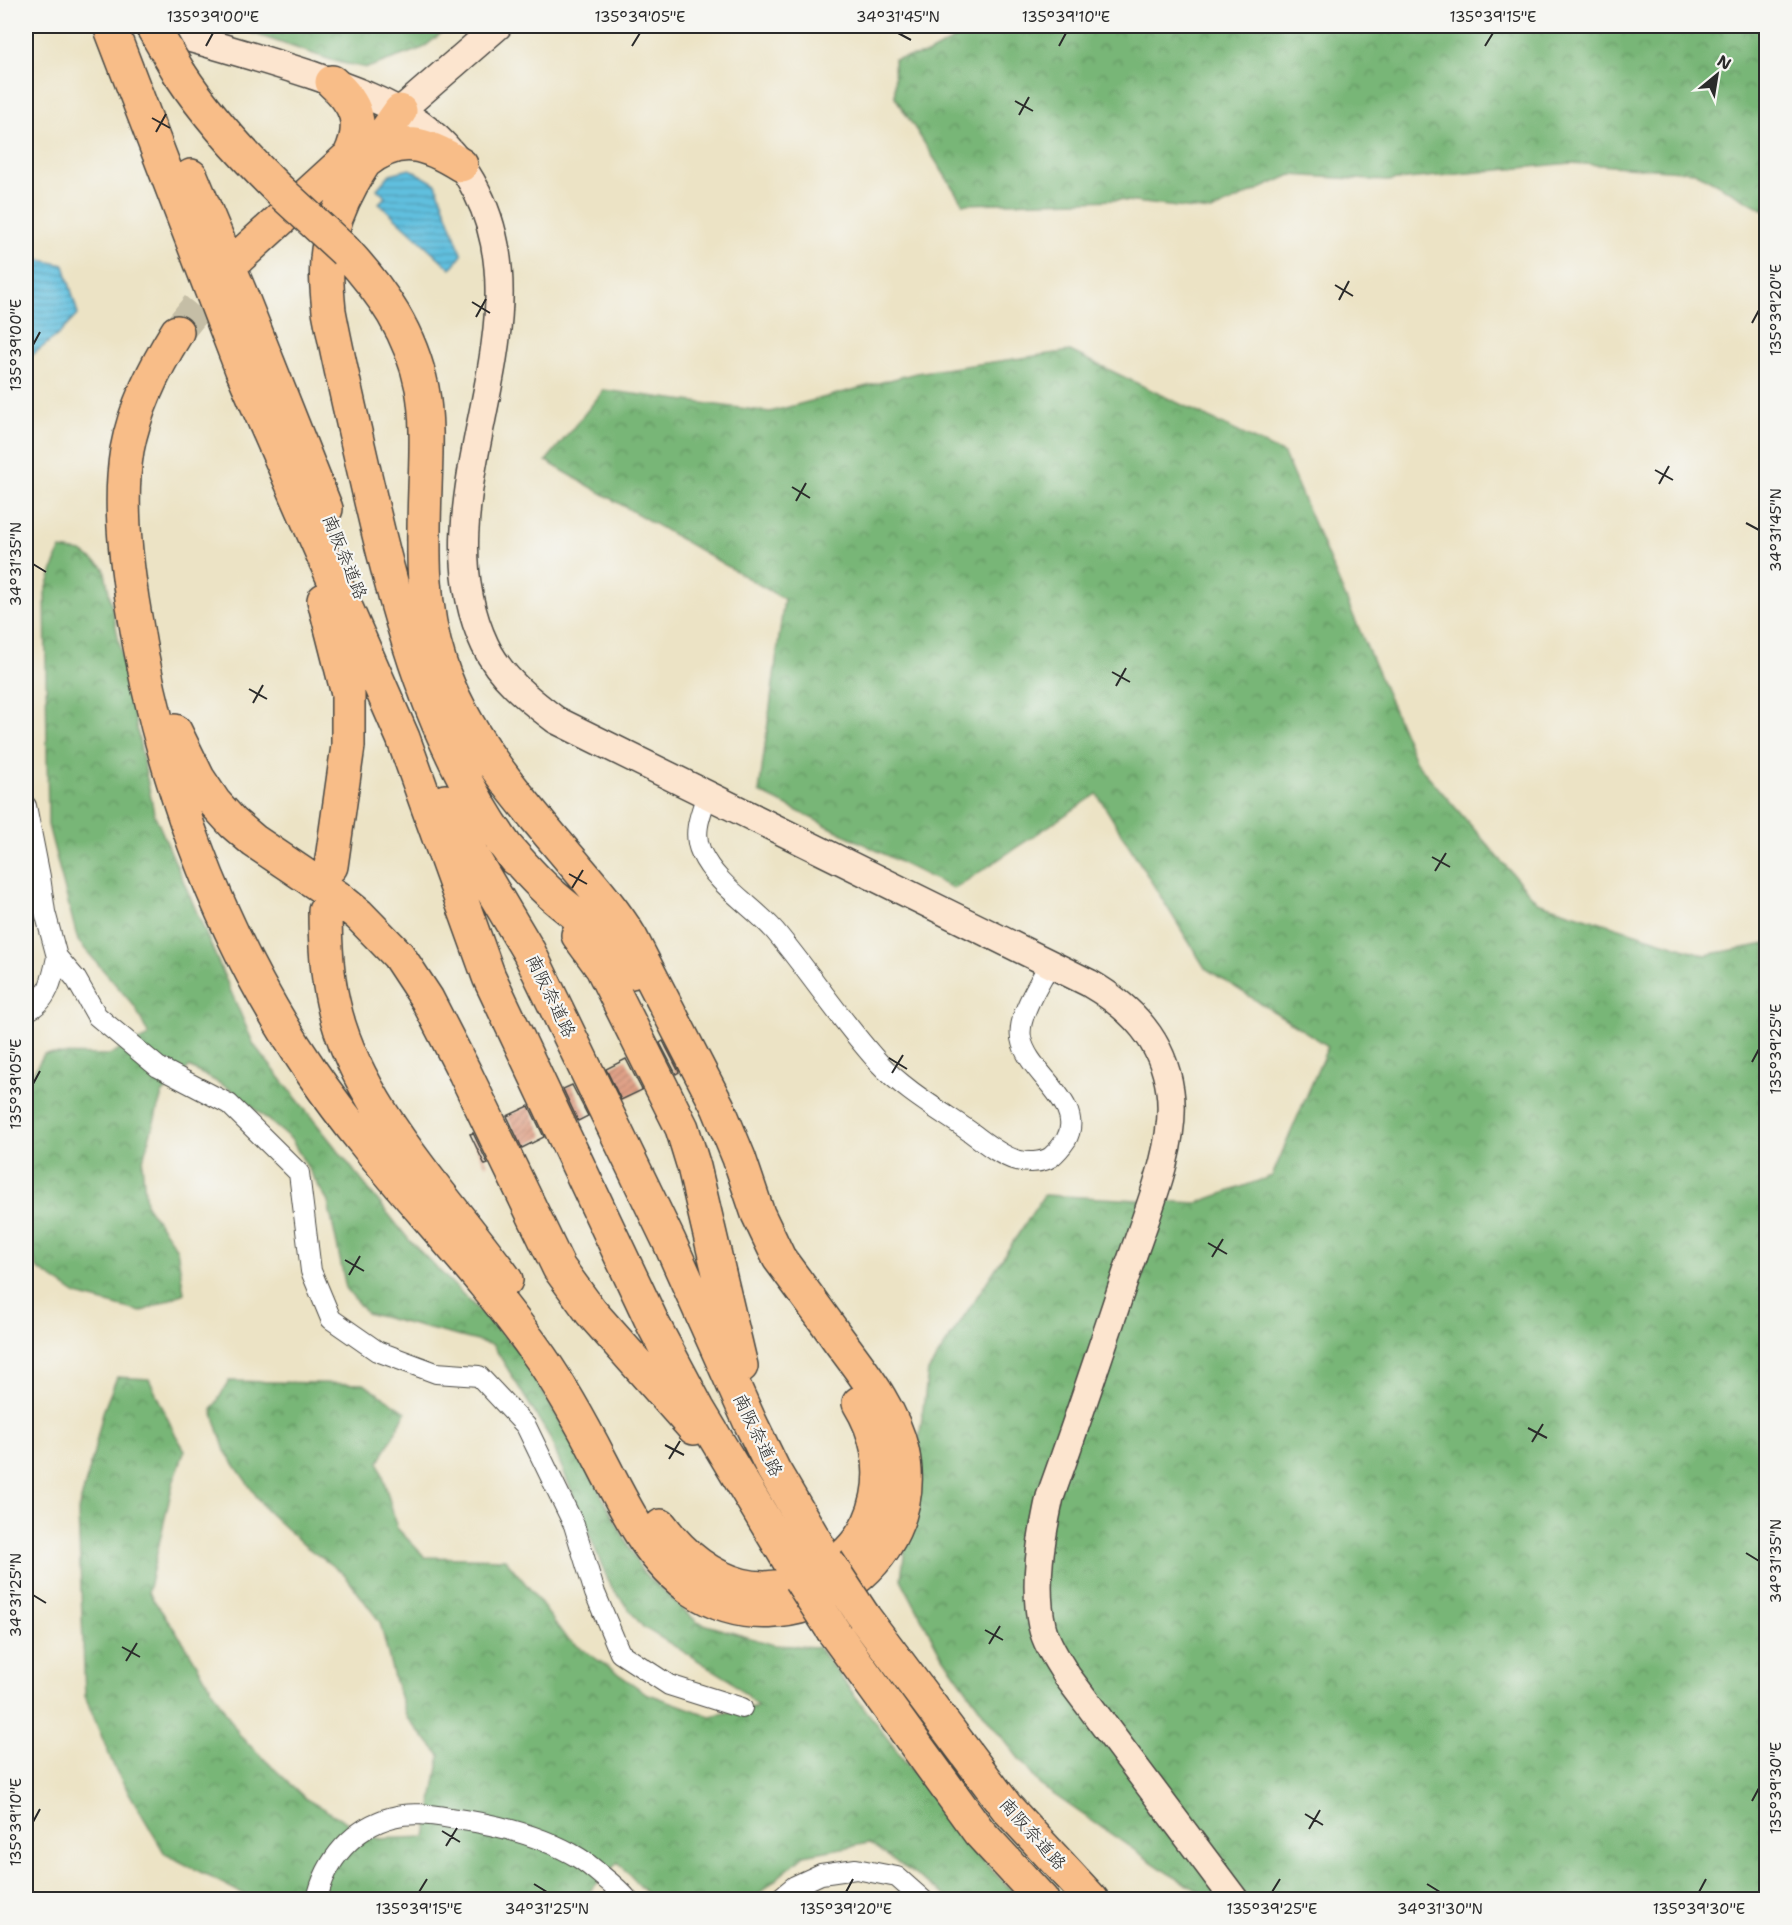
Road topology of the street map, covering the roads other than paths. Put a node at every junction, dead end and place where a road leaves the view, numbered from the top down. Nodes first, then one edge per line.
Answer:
1 (110, 26) edge
2 (127, 26) edge
3 (150, 26) edge
4 (498, 26) edge
5 (155, 79) junction
6 (332, 82) junction
7 (400, 111) junction
8 (357, 159) junction
9 (461, 165) junction
10 (238, 258) tunnel mouth
11 (177, 332) tunnel mouth
12 (242, 370) junction
13 (125, 528) junction
14 (707, 795) junction
15 (26, 806) edge
16 (502, 842) junction
17 (331, 867) dead end
18 (325, 910) dead end
19 (57, 957) junction
20 (1050, 963) junction
21 (26, 1011) edge
22 (773, 1469) junction
23 (746, 1487) junction
24 (742, 1708) dead end
25 (317, 1899) edge
26 (628, 1899) edge
27 (778, 1899) edge
28 (923, 1899) edge
29 (1042, 1899) edge
30 (1092, 1899) edge
31 (1235, 1899) edge

1 - 5 highway, 南阪奈道路
2 - 5 highway, 南阪奈道路
3 - 5 highway, bridge
3 - 6 street
4 - 7 street
5 - 12 highway, 南阪奈道路
5 - 13 highway, bridge
5 - 22 highway, 南阪奈道路
6 - 7 street
6 - 8 highway
7 - 8 highway
7 - 9 street
8 - 9 highway
8 - 10 highway
8 - 16 highway
9 - 14 street
11 - 13 highway
12 - 17 highway
12 - 23 highway, 南阪奈道路
13 - 23 highway
14 - 20 street
14 - 20 street
15 - 19 street
16 - 18 highway
16 - 22 highway
19 - 21 street
19 - 24 street
20 - 31 street
22 - 30 highway, 南阪奈道路, bridge
23 - 29 highway, 南阪奈道路, bridge
25 - 26 street
27 - 28 street

